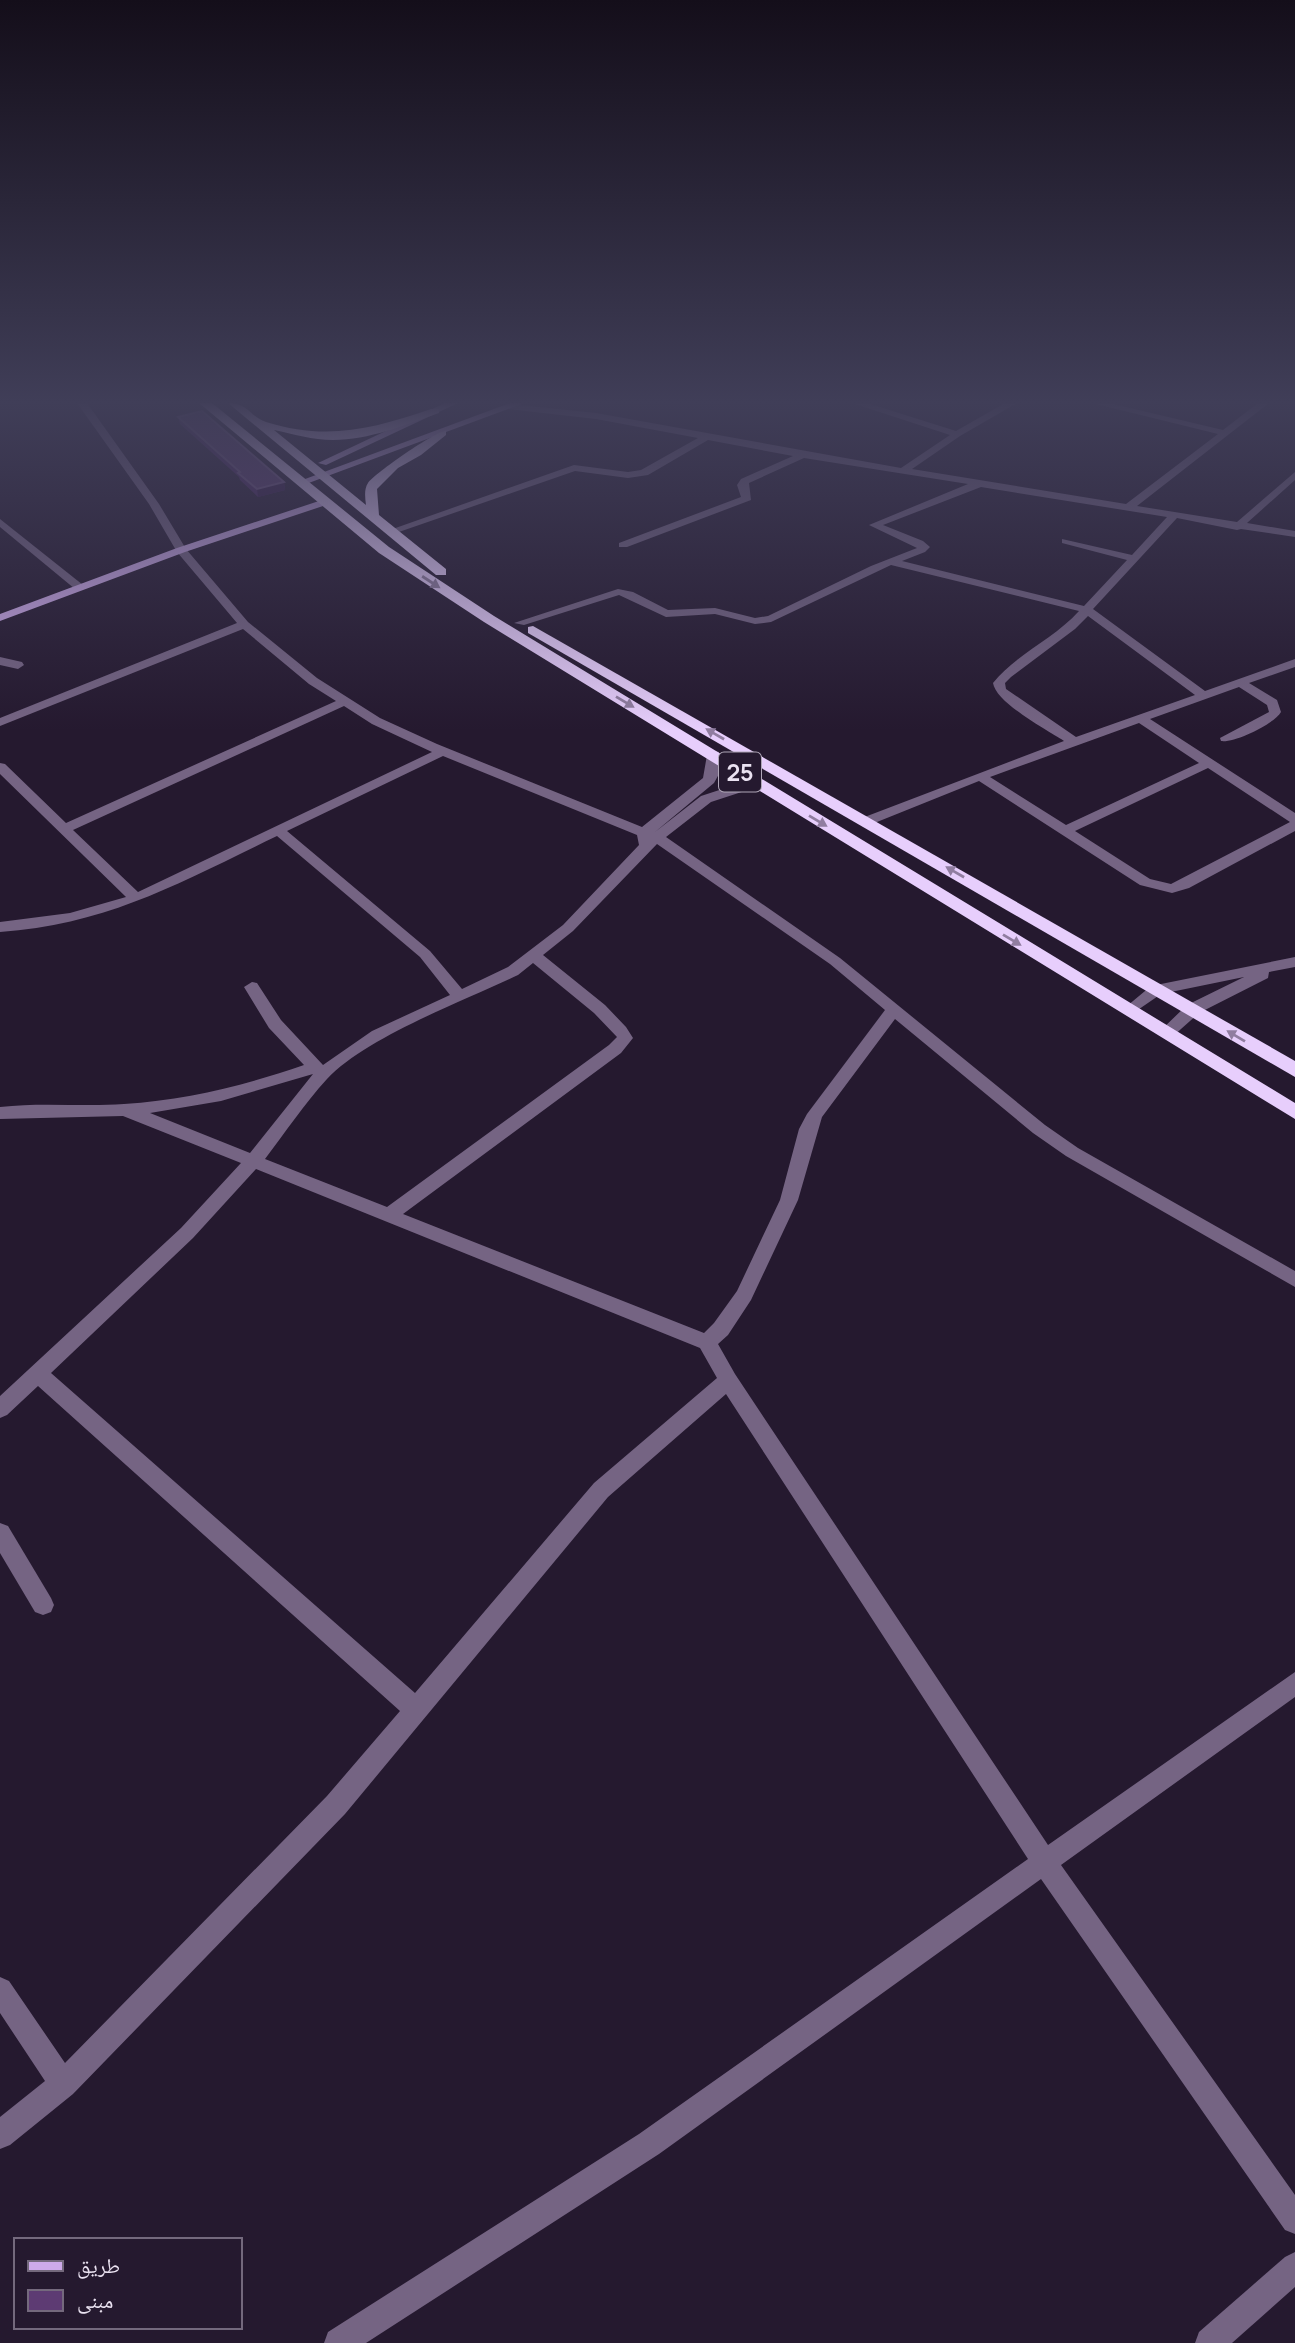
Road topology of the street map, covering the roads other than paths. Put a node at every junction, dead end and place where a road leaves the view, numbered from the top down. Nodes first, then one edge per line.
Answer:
1 (159, 512) edge
2 (294, 512) edge
3 (338, 512) edge
4 (369, 512) edge
5 (373, 512) edge
6 (446, 512) edge
7 (709, 512) edge
8 (905, 512) edge
9 (1157, 512) edge
10 (1253, 512) edge
11 (373, 516) junction
12 (1173, 516) junction
13 (1, 523) edge
14 (1237, 527) junction
15 (392, 531) junction
16 (1295, 534) edge
17 (1066, 541) dead end
18 (624, 545) dead end
19 (181, 550) junction
20 (1136, 559) junction
21 (895, 563) junction
22 (79, 587) junction
23 (1087, 610) junction
24 (0, 618) edge
25 (520, 623) junction
26 (244, 624) junction
27 (0, 660) edge
28 (1295, 663) edge
29 (18, 665) dead end
30 (1240, 683) junction
31 (1205, 696) junction
32 (344, 702) junction
33 (1141, 719) junction
34 (0, 722) edge
35 (1226, 738) dead end
36 (1074, 742) junction
37 (442, 752) junction
38 (714, 755) junction
39 (1209, 764) junction
40 (0, 766) edge
41 (980, 776) junction
42 (755, 783) junction
43 (1295, 820) edge
44 (867, 821) junction
45 (1295, 825) edge
46 (64, 829) junction
47 (1066, 830) junction
48 (280, 832) junction
49 (649, 839) junction
50 (136, 898) junction
51 (0, 927) edge
52 (535, 957) junction
53 (1290, 963) edge
54 (252, 988) dead end
55 (1156, 990) junction
56 (460, 997) junction
57 (1193, 1009) junction
58 (893, 1010) junction
59 (1129, 1010) junction
60 (1166, 1033) junction
61 (1295, 1070) edge
62 (318, 1071) junction
63 (124, 1110) junction
64 (1295, 1112) edge
65 (0, 1113) edge
66 (254, 1160) junction
67 (390, 1214) junction
68 (1295, 1280) edge
69 (707, 1342) junction
70 (39, 1374) junction
71 (728, 1380) junction
72 (0, 1409) edge
73 (0, 1533) edge
74 (43, 1605) dead end
75 (1295, 1683) edge
76 (416, 1710) junction
77 (1045, 1863) junction
78 (0, 1990) edge
79 (63, 2084) junction
80 (0, 2135) edge
81 (1295, 2220) edge
82 (1295, 2267) edge
83 (339, 2343) edge
84 (1210, 2343) edge

1 - 19 street
2 - 19 main road
3 -> 38 highway, 25
4 - 11 highway, 25
5 - 11 highway
6 - 15 street
7 - 18 street
8 - 21 street
9 - 12 street
10 - 14 street
11 - 15 highway, 25
12 - 14 street
12 - 20 street
13 - 22 street
14 - 16 street
15 - 25 highway, 25
17 - 20 street
19 - 22 main road
19 - 26 street
20 - 23 street
21 - 23 street
21 - 25 street
22 - 24 main road
23 - 31 street
23 - 36 street
44 -> 25 highway, 25
26 - 32 street
26 - 34 street
27 - 29 street
28 - 30 street
30 - 31 street
30 - 35 street
31 - 33 street
32 - 37 street
32 - 46 street
33 - 36 street
33 - 39 street
36 - 41 street
37 - 48 street
37 - 49 street
38 - 42 highway, 25
38 - 49 street
39 - 43 street
39 - 47 street
40 - 46 street
41 - 44 street
41 - 47 street
42 - 49 street
42 -> 59 highway, 25
55 -> 44 highway, 25
45 - 47 street
46 - 50 street
48 - 50 street
48 - 56 street
49 - 52 street
49 - 58 street
50 - 51 street
52 - 56 street
52 - 67 street
53 - 55 street
53 - 57 street
54 - 62 street
55 - 57 highway, 25
55 - 59 street
56 - 62 street
57 - 60 street
61 -> 57 highway, 25
58 - 68 street
58 - 69 street
59 - 60 highway, 25
60 - 64 highway, 25
62 - 63 street
62 - 66 street
63 - 65 street
63 - 66 street
66 - 67 street
66 - 70 street
67 - 69 street
69 - 71 street
70 - 72 street
70 - 76 street
71 - 76 street
71 - 77 street
73 - 74 street
75 - 77 street
76 - 79 street
77 - 81 street
77 - 83 street
78 - 79 street
79 - 80 street
82 - 84 street

